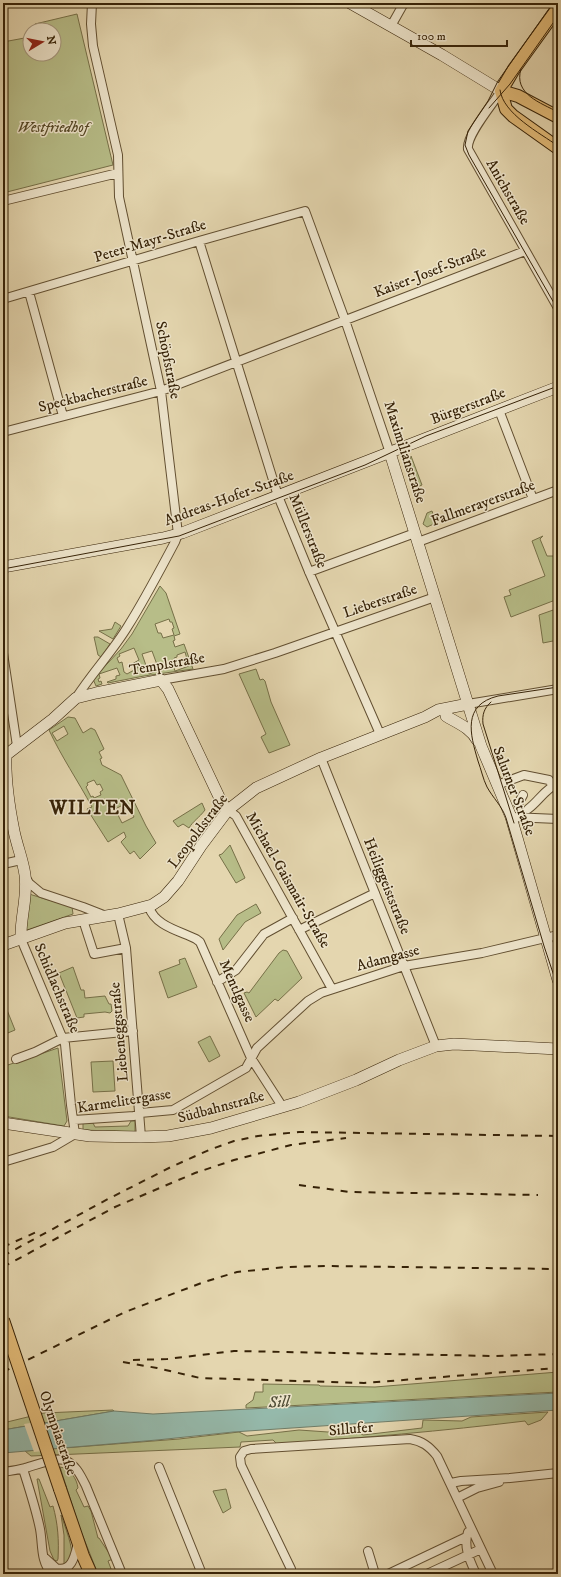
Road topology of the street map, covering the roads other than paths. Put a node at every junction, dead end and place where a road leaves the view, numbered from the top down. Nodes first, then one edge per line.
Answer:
1 (92, 3) edge
2 (350, 3) edge
3 (404, 3) edge
4 (558, 8) edge
5 (391, 26) junction
6 (502, 91) junction
7 (558, 117) edge
8 (558, 148) edge
9 (118, 173) junction
10 (3, 201) edge
11 (305, 212) joint
12 (199, 241) junction
13 (526, 251) junction
14 (132, 262) junction
15 (29, 292) junction
16 (3, 300) edge
17 (558, 308) edge
18 (346, 320) junction
19 (236, 362) junction
20 (558, 388) edge
21 (161, 392) junction
22 (499, 410) junction
23 (63, 416) junction
24 (3, 432) edge
25 (390, 453) junction
26 (558, 490) edge
27 (278, 496) junction
28 (533, 499) junction
29 (178, 534) junction
30 (416, 538) junction
31 (3, 567) edge
32 (309, 572) junction
33 (435, 597) junction
34 (335, 631) junction
35 (3, 657) edge
36 (161, 680) junction
37 (558, 689) edge
38 (76, 698) junction
39 (470, 709) junction
40 (446, 716) junction
41 (426, 717) junction
42 (380, 734) junction
43 (17, 746) junction
44 (481, 746) junction
45 (4, 756) edge
46 (321, 758) junction
47 (497, 784) junction
48 (555, 785) edge
49 (523, 795) dead end
50 (518, 804) dead end
51 (528, 809) dead end
52 (228, 810) junction
53 (511, 817) junction
54 (558, 818) edge
55 (21, 860) junction
56 (3, 864) edge
57 (25, 875) junction
58 (375, 894) junction
59 (149, 907) junction
60 (118, 914) junction
61 (106, 916) junction
62 (292, 918) junction
63 (83, 920) junction
64 (299, 930) junction
65 (558, 935) edge
66 (546, 938) junction
67 (21, 939) junction
68 (3, 945) edge
69 (126, 948) junction
70 (404, 966) junction
71 (558, 980) edge
72 (217, 982) junction
73 (332, 989) junction
74 (133, 1031) junction
75 (63, 1038) junction
76 (436, 1046) junction
77 (558, 1049) edge
78 (251, 1058) junction
79 (16, 1059) dead end
80 (282, 1106) junction
81 (140, 1113) junction
82 (74, 1120) junction
83 (3, 1123) edge
84 (76, 1134) junction
85 (141, 1137) junction
86 (3, 1162) edge
87 (3, 1320) edge
88 (159, 1467) dead end
89 (23, 1469) junction
90 (3, 1472) edge
91 (558, 1473) edge
92 (510, 1478) junction
93 (451, 1483) junction
94 (457, 1498) junction
95 (470, 1526) junction
96 (466, 1537) junction
97 (78, 1542) junction
98 (481, 1549) junction
99 (368, 1552) dead end
100 (42, 1554) junction
101 (83, 1556) junction
102 (468, 1556) junction
103 (291, 1569) dead end
104 (52, 1574) edge
105 (88, 1574) edge
106 (91, 1574) edge
107 (122, 1574) edge
108 (202, 1574) edge
109 (375, 1574) edge
110 (388, 1574) edge
111 (427, 1574) edge
112 (476, 1574) edge
113 (493, 1574) edge

1 - 9 street, Schöpfstraße
2 - 5 street
3 - 5 street
4 - 6 main road
5 - 6 street
6 - 7 main road
6 - 8 main road
6 - 13 street, Anichstraße
9 - 10 street
9 - 14 street, Schöpfstraße
11 - 12 street, Peter-Mayr-Straße
11 - 18 street, Maximilianstraße
12 - 14 street, Peter-Mayr-Straße
12 - 19 street, Müllerstraße
13 - 17 street, Anichstraße
13 - 18 street, Kaiser-Josef-Straße
14 - 15 street, Peter-Mayr-Straße
14 - 21 street, Schöpfstraße
15 - 16 street, Peter-Mayr-Straße
15 - 23 street
18 - 19 street, Speckbacherstraße
18 - 25 street, Maximilianstraße
19 - 21 street, Speckbacherstraße
19 - 27 street, Müllerstraße
20 - 22 street, Bürgerstraße
21 - 23 street, Speckbacherstraße
21 - 29 street, Schöpfstraße
22 - 25 street, Bürgerstraße
22 - 28 street
23 - 24 street, Speckbacherstraße
25 - 27 street, Andreas-Hofer-Straße
25 - 30 street, Maximilianstraße
26 - 28 street, Fallmerayerstraße
27 - 29 street, Andreas-Hofer-Straße
27 - 32 street, Müllerstraße
28 - 30 street, Fallmerayerstraße
29 - 31 street, Andreas-Hofer-Straße
29 - 38 street, Schöpfstraße
30 - 32 street, Fallmerayerstraße
30 - 33 street, Maximilianstraße
32 - 34 street, Müllerstraße
33 - 34 street, Lieberstraße
33 - 39 street, Maximilianstraße
34 - 36 street, Templstraße
34 - 42 street, Müllerstraße
35 - 43 street
36 - 38 street, Templstraße
36 - 52 street, Michael-Gaismair-Straße
37 - 39 street
38 - 43 street, Templstraße
39 - 40 street, Leopoldstraße
39 - 41 street, Leopoldstraße
39 - 44 street, Salurner Straße
40 - 41 street, Leopoldstraße
40 - 44 street
41 - 42 street, Leopoldstraße
42 - 46 street, Leopoldstraße
43 - 45 street, Templstraße
44 - 47 street, Salurner Straße
45 - 55 street
46 - 52 street, Leopoldstraße
46 - 58 street, Heiliggeiststraße
47 - 48 street
47 - 53 street, Salurner Straße
48 - 51 street
49 - 50 street
52 - 59 street, Leopoldstraße
52 - 62 street, Michael-Gaismair-Straße
53 - 54 street
53 - 66 street, Salurner Straße
55 - 56 street
55 - 57 street
57 - 61 street
57 - 67 street
58 - 64 street
58 - 70 street, Heiliggeiststraße
59 - 60 street, Leopoldstraße
59 - 72 street, Mentlgasse
60 - 61 street, Leopoldstraße
60 - 69 street, Liebeneggstraße
61 - 63 street, Leopoldstraße
62 - 64 street, Michael-Gaismair-Straße
62 - 72 street
63 - 67 street, Leopoldstraße
63 - 69 street
64 - 73 street, Michael-Gaismair-Straße
65 - 66 street, Adamgasse
66 - 70 street, Adamgasse
66 - 71 street, Salurner Straße
67 - 68 street, Leopoldstraße
67 - 75 street, Schidlachstraße
69 - 74 street, Liebeneggstraße
70 - 73 street, Adamgasse
70 - 76 street, Heiliggeiststraße
72 - 78 street, Mentlgasse
73 - 78 street, Adamgasse
74 - 75 street
74 - 81 street, Liebeneggstraße
75 - 79 street
75 - 82 street, Schidlachstraße
76 - 77 street, Südbahnstraße
76 - 80 street, Südbahnstraße
78 - 80 street, Mentlgasse
78 - 81 street, Karmelitergasse
80 - 85 street, Südbahnstraße
81 - 82 street, Karmelitergasse
81 - 85 street, Liebeneggstraße
82 - 84 street, Karmelitergasse
83 - 84 street, Südbahnstraße
84 - 85 street, Südbahnstraße
84 - 86 street, Karmelitergasse
87 - 97 main road, Olympiastraße, bridge
88 - 108 street
89 - 90 street
89 - 100 street
89 - 107 street, Olympiastraße
91 - 92 street
92 - 93 street
92 - 94 street
93 - 94 street, Sillufer
93 - 103 street, Sillufer
94 - 95 street, Sillufer
95 - 96 street
95 - 98 street, Sillufer
96 - 102 street
96 - 110 street
97 - 100 street
97 - 101 main road, Olympiastraße
98 - 102 street
98 - 113 street, Sillufer
99 - 109 street
100 - 104 street
101 - 105 main road, Olympiastraße
101 - 106 main road, Olympiastraße
102 - 111 street
102 - 112 street

